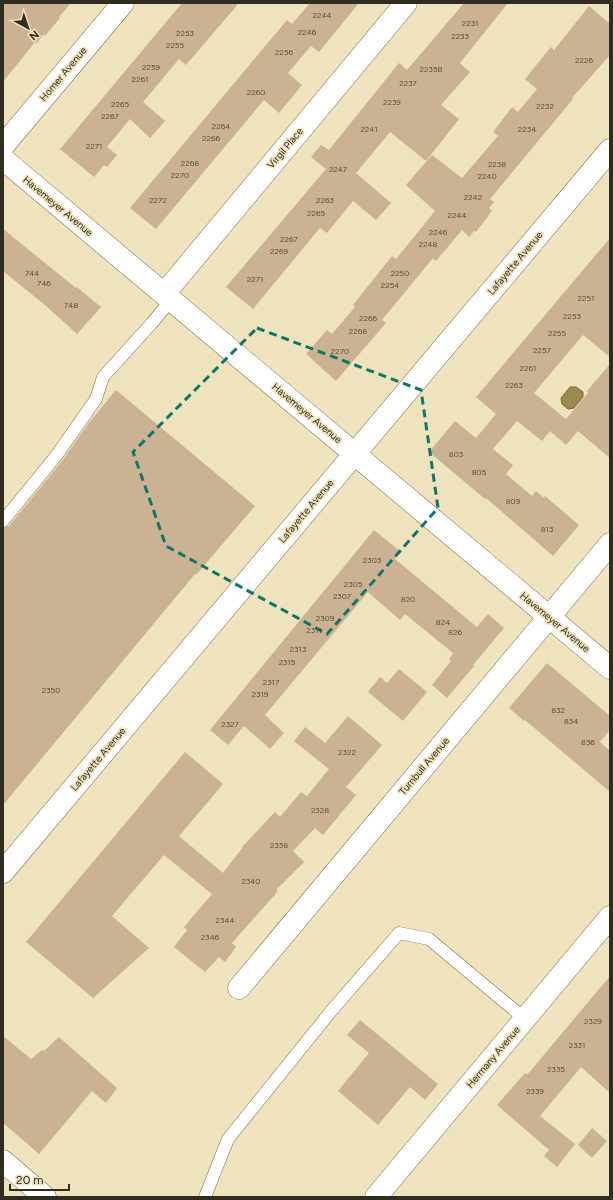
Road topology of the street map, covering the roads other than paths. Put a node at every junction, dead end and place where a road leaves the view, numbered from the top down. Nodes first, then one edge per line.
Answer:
1 (123, 3) edge
2 (406, 3) edge
3 (3, 146) edge
4 (610, 150) edge
5 (3, 159) edge
6 (167, 297) junction
7 (355, 453) junction
8 (3, 521) edge
9 (610, 544) edge
10 (549, 617) junction
11 (610, 668) edge
12 (3, 872) edge
13 (610, 917) edge
14 (239, 988) dead end
15 (525, 1019) junction
16 (3, 1161) edge
17 (45, 1197) edge
18 (205, 1197) edge
19 (376, 1197) edge

1 - 3 street, Homer Avenue
2 - 6 street, Virgil Place
4 - 7 street, Lafayette Avenue
5 - 6 street, Havemeyer Avenue
6 - 7 street, Havemeyer Avenue
6 - 8 lane
7 - 10 street, Havemeyer Avenue
7 - 12 street, Lafayette Avenue
9 - 10 street, Turnbull Avenue
10 - 11 street, Havemeyer Avenue
10 - 14 street, Turnbull Avenue
13 - 15 street, Hermany Avenue
15 - 18 lane
15 - 19 street, Hermany Avenue
16 - 17 street

